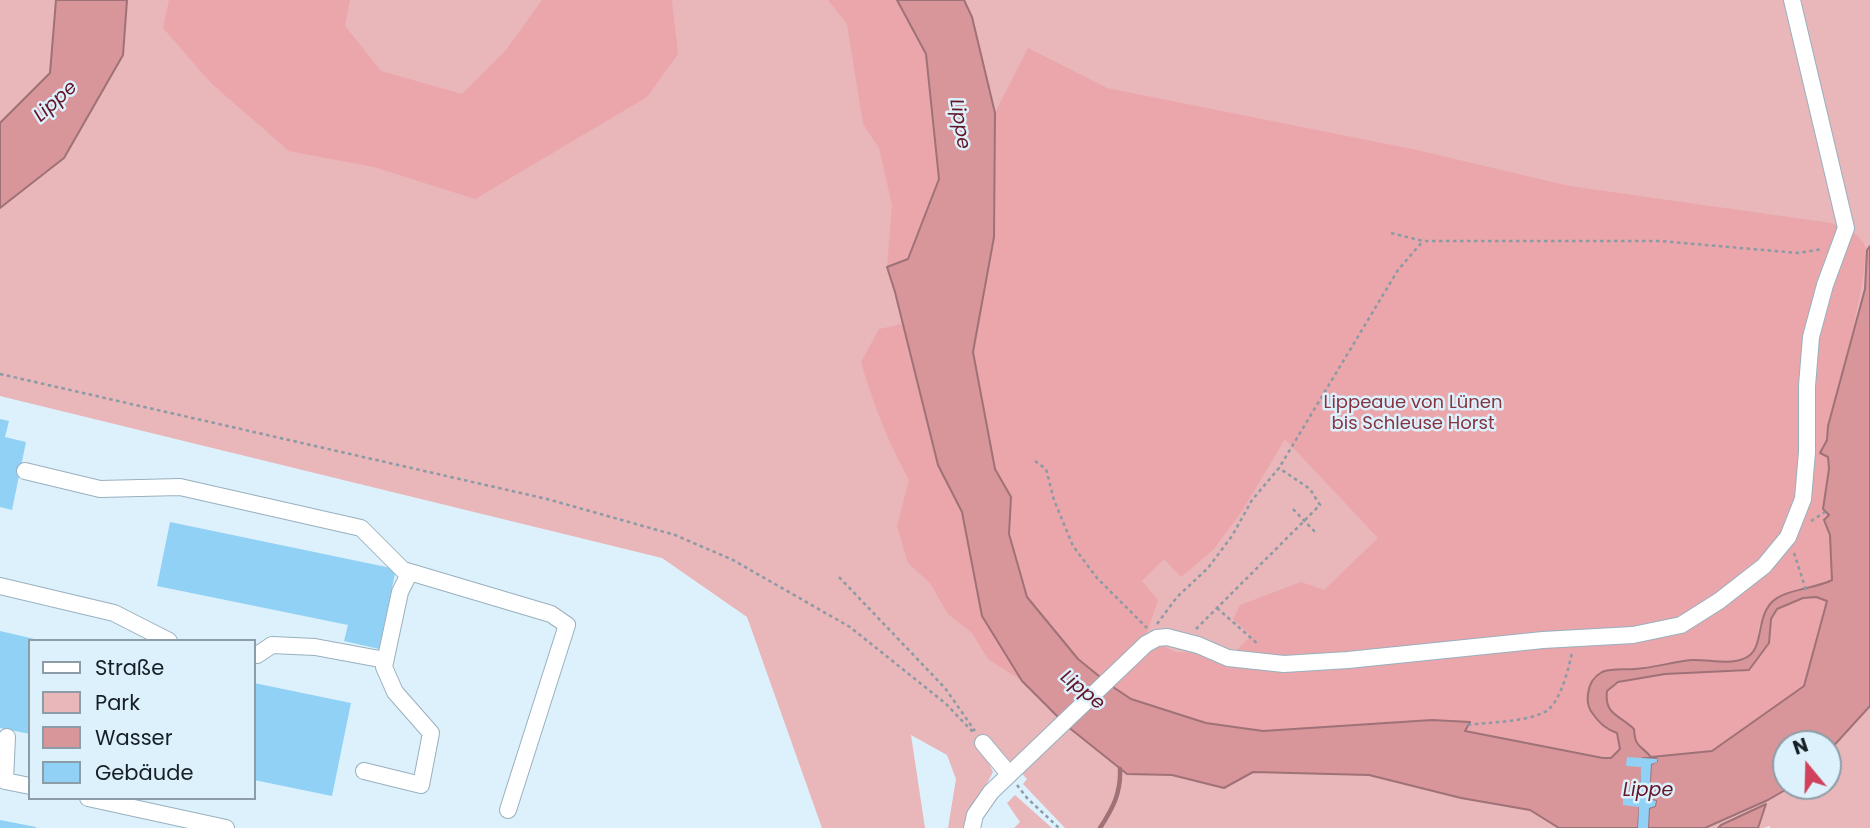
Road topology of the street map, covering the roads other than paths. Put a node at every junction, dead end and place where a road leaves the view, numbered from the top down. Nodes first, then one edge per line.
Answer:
1 (1792, 0) edge
2 (25, 471) dead end
3 (410, 572) junction
4 (0, 586) edge
5 (165, 639) edge
6 (256, 654) edge
7 (385, 660) junction
8 (7, 737) dead end
9 (983, 743) road end
10 (364, 771) dead end
11 (1013, 771) junction
12 (28, 786) edge
13 (97, 800) edge
14 (508, 810) dead end
15 (226, 828) edge
16 (972, 828) edge

1 - 11 street
2 - 3 street
3 - 7 street
3 - 14 street
4 - 5 street
6 - 7 street
7 - 10 street
8 - 12 street
9 - 11 street
11 - 16 street
13 - 15 street

